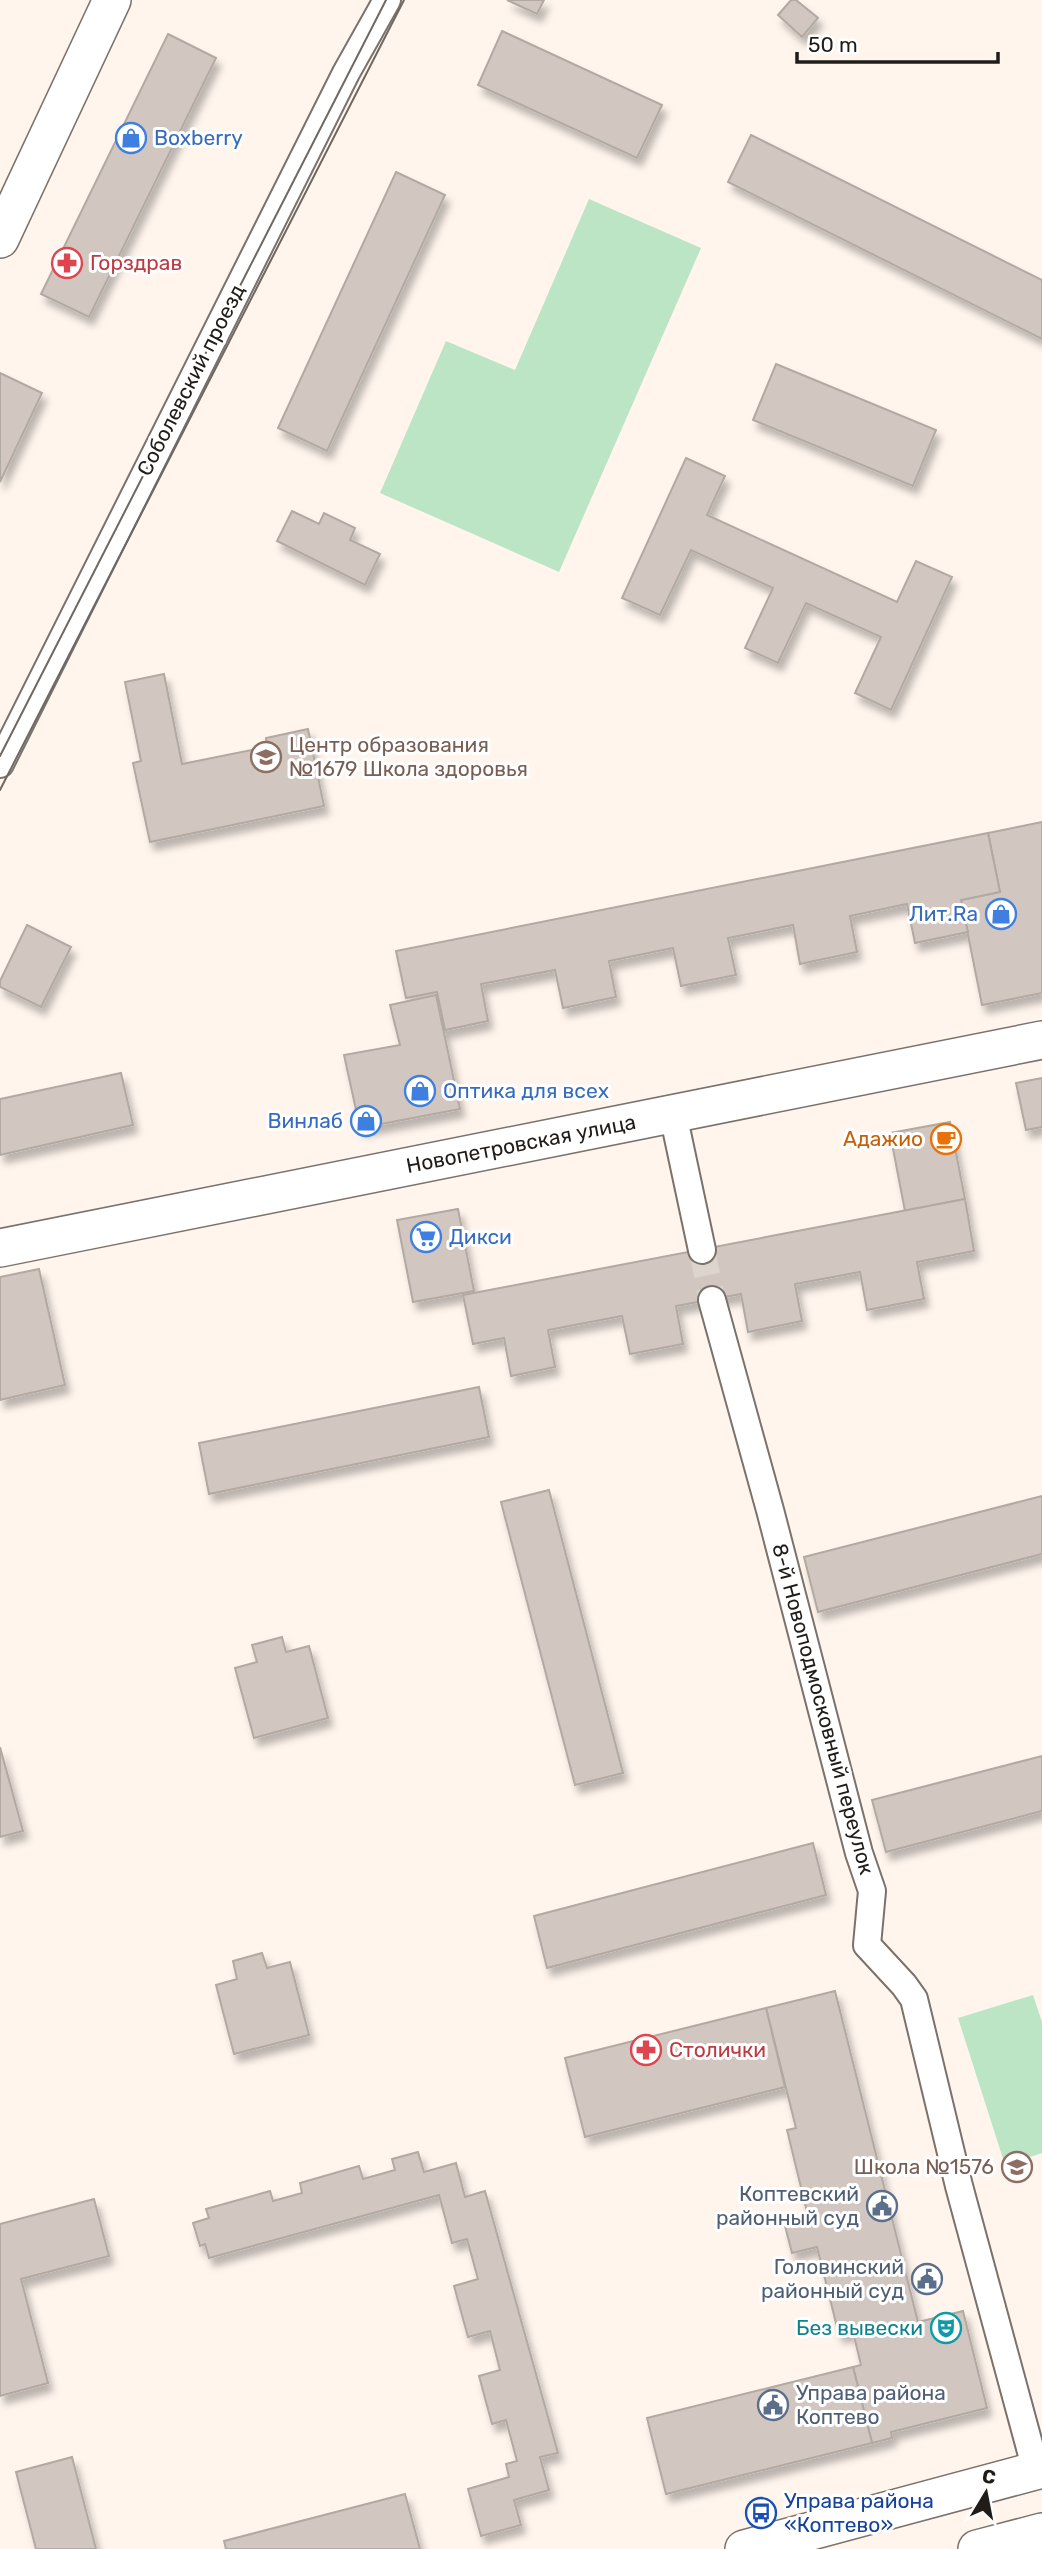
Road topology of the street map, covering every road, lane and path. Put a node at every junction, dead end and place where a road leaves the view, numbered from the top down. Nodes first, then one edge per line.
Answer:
1 (112, 0) edge
2 (387, 0) edge
3 (0, 239) edge
4 (0, 764) edge
5 (1042, 1040) edge
6 (673, 1114) junction
7 (0, 1248) edge
8 (702, 1250) tunnel mouth
9 (712, 1300) tunnel mouth
10 (1039, 2470) edge
11 (1042, 2532) edge
12 (992, 2547) edge
13 (744, 2549) edge

1 - 3 street
2 - 4 street, Соболевский проезд
5 - 6 street, Новопетровская улица
6 - 7 street, Новопетровская улица
6 - 8 street
9 - 10 street, 8-й Новоподмосковный переулок
10 - 13 street
11 - 12 street

